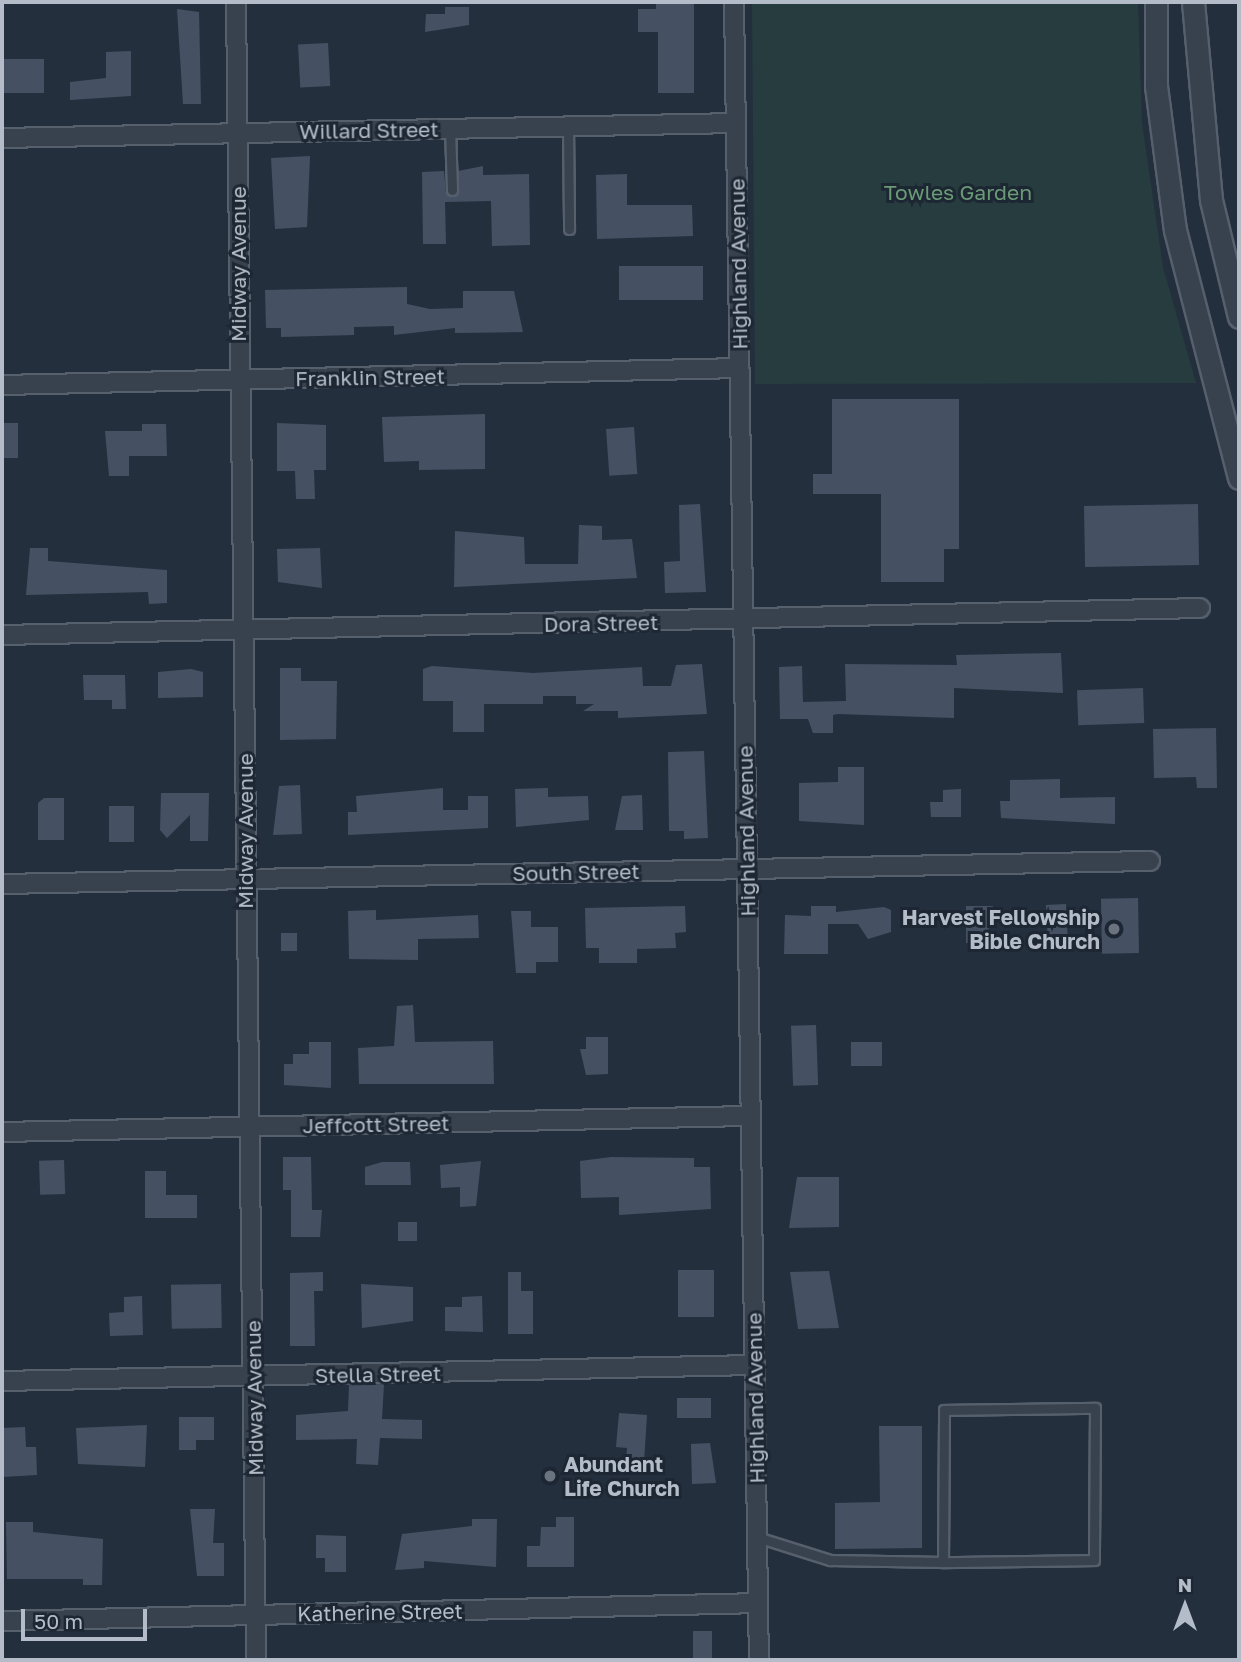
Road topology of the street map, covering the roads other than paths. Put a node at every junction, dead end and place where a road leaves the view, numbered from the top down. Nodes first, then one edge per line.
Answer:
1 (236, 2) edge
2 (734, 2) edge
3 (1156, 2) edge
4 (1193, 2) edge
5 (736, 123) junction
6 (568, 126) junction
7 (450, 129) junction
8 (237, 133) junction
9 (2, 138) edge
10 (452, 190) dead end
11 (569, 229) dead end
12 (1239, 317) edge
13 (739, 368) junction
14 (239, 379) junction
15 (2, 385) edge
16 (1239, 478) edge
17 (1200, 608) dead end
18 (742, 621) junction
19 (242, 629) junction
20 (2, 635) edge
21 (1150, 861) dead end
22 (746, 867) junction
23 (245, 880) junction
24 (2, 884) edge
25 (750, 1116) junction
26 (248, 1126) junction
27 (2, 1132) edge
28 (755, 1365) junction
29 (254, 1376) junction
30 (2, 1381) edge
31 (757, 1537) junction
32 (943, 1562) junction
33 (758, 1603) junction
34 (256, 1615) junction
35 (2, 1621) edge
36 (256, 1660) edge
37 (759, 1660) edge

1 - 8 street, Midway Avenue
2 - 5 street, Highland Avenue
3 - 16 street
4 - 12 street
5 - 6 street, Willard Street
5 - 13 street, Highland Avenue
6 - 7 street, Willard Street
6 - 11 lane
7 - 8 street, Willard Street
7 - 10 lane
8 - 9 street, Willard Street
8 - 14 street, Midway Avenue
13 - 14 street, Franklin Street
13 - 18 street, Highland Avenue
14 - 15 street, Franklin Street
14 - 19 street, Midway Avenue
17 - 18 street, Dora Street
18 - 19 street, Dora Street
18 - 22 street, Highland Avenue
19 - 20 street, Dora Street
19 - 23 street, Midway Avenue
21 - 22 street, South Street
22 - 23 street, South Street
22 - 25 street, Highland Avenue
23 - 24 street, South Street
23 - 26 street, Midway Avenue
25 - 26 street, Jeffcott Street
25 - 28 street, Highland Avenue
26 - 27 street, Jeffcott Street
26 - 29 street, Midway Avenue
28 - 29 street, Stella Street
28 - 31 street, Highland Avenue
29 - 30 street, Stella Street
29 - 34 street, Midway Avenue
31 - 32 lane
31 - 33 street, Highland Avenue
32 - 32 lane
33 - 34 street, Katherine Street
33 - 37 street, Highland Avenue
34 - 35 street, Katherine Street
34 - 36 street, Midway Avenue

